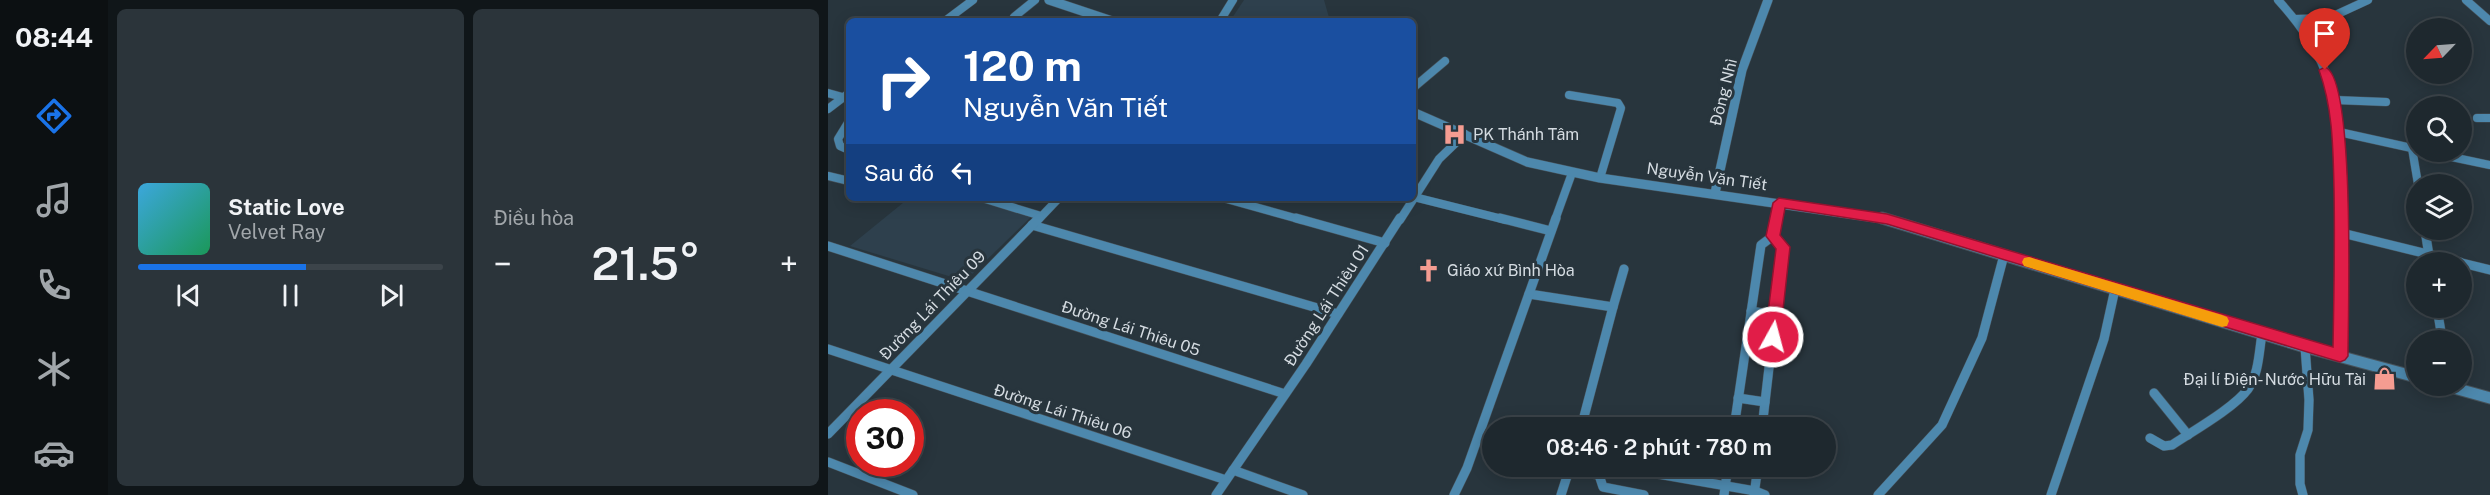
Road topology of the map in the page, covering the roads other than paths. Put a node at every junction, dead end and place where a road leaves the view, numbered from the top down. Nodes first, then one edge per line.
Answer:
1 (973, 0) edge
2 (1035, 0) edge
3 (1049, 0) edge
4 (1233, 0) edge
5 (1768, 0) edge
6 (2278, 0) edge
7 (2368, 0) edge
8 (2466, 0) edge
9 (1014, 17) dead end
10 (949, 18) edge
11 (1103, 18) edge
12 (1222, 18) edge
13 (2296, 19) junction
14 (2490, 21) edge
15 (1445, 61) dead end
16 (1416, 85) edge
17 (828, 93) edge
18 (1569, 95) dead end
19 (846, 96) edge
20 (846, 97) edge
21 (2335, 100) junction
22 (2386, 102) dead end
23 (828, 109) edge
24 (1416, 113) edge
25 (2477, 118) dead end
26 (2490, 118) edge
27 (846, 126) edge
28 (2339, 132) junction
29 (1465, 134) junction
30 (2406, 147) edge
31 (846, 149) edge
32 (2472, 161) edge
33 (2490, 165) edge
34 (1572, 173) junction
35 (828, 176) edge
36 (1600, 178) junction
37 (846, 180) edge
38 (1416, 181) edge
39 (1424, 183) junction
40 (1715, 193) junction
41 (1416, 194) edge
42 (1416, 197) edge
43 (992, 201) edge
44 (1056, 201) edge
45 (1234, 201) edge
46 (1411, 201) edge
47 (1779, 203) junction
48 (1041, 216) junction
49 (1032, 225) junction
50 (1551, 231) junction
51 (2342, 233) junction
52 (1773, 236) junction
53 (1385, 243) junction
54 (828, 246) edge
55 (2406, 252) edge
56 (2004, 255) junction
57 (2472, 266) edge
58 (1624, 269) dead end
59 (2490, 270) edge
60 (2115, 289) junction
61 (966, 292) junction
62 (1529, 294) junction
63 (1613, 307) junction
64 (1751, 311) junction
65 (1338, 314) junction
66 (1775, 315) junction
67 (2262, 334) junction
68 (2305, 347) junction
69 (828, 349) edge
70 (2340, 356) junction
71 (890, 370) junction
72 (2406, 374) edge
73 (2154, 393) dead end
74 (2472, 393) edge
75 (1285, 394) junction
76 (1738, 398) junction
77 (2490, 398) edge
78 (1765, 402) junction
79 (1584, 417) edge
80 (1735, 417) edge
81 (1763, 417) edge
82 (828, 434) edge
83 (2188, 435) junction
84 (2150, 438) dead end
85 (828, 462) edge
86 (1233, 470) junction
87 (1567, 477) edge
88 (1600, 477) edge
89 (1661, 477) edge
90 (1758, 477) edge
91 (1226, 480) junction
92 (1725, 491) edge
93 (1758, 494) edge
94 (913, 495) edge
95 (1216, 495) edge
96 (1303, 495) edge
97 (1454, 495) edge
98 (1561, 495) edge
99 (1644, 495) edge
100 (1878, 495) edge
101 (2051, 495) edge
102 (2303, 495) edge

1 - 10 street
2 - 9 street
3 - 11 street
4 - 12 street
5 - 40 street, Đông Nhì
6 - 13 street
7 - 13 street
8 - 14 street
13 - 21 street
15 - 16 street
17 - 19 street
18 - 36 street
20 - 23 street
21 - 22 street
21 - 28 street
24 - 29 street, Nguyễn Văn Tiết
25 - 26 street
27 - 31 street
28 - 30 street
28 - 51 street
29 - 34 street, Nguyễn Văn Tiết
29 - 39 street, Đường Lái Thiêu 01
32 - 33 street
34 - 36 street, Nguyễn Văn Tiết
34 - 50 street
35 - 37 street
36 - 40 street, Nguyễn Văn Tiết
38 - 39 street
39 - 41 street, Đường Lái Thiêu 01
40 - 47 street, Nguyễn Văn Tiết
42 - 50 street
43 - 48 street
44 - 48 street, Đường Lái Thiêu 09
45 - 53 street
46 - 53 street, Đường Lái Thiêu 01
47 - 52 street
47 - 56 street, Nguyễn Văn Tiết
48 - 49 street, Đường Lái Thiêu 09
49 - 61 street, Đường Lái Thiêu 09
49 - 65 street
50 - 62 street
51 - 55 street
51 - 70 street
52 - 64 street
52 - 66 street
53 - 65 street, Đường Lái Thiêu 01
54 - 61 street, Đường Lái Thiêu 05
56 - 60 street, Nguyễn Văn Tiết
56 - 100 street
57 - 59 street
58 - 63 street
60 - 67 street, Nguyễn Văn Tiết
60 - 101 street
61 - 71 street, Đường Lái Thiêu 09
61 - 75 street, Đường Lái Thiêu 05
62 - 63 street
62 - 97 street
63 - 79 street
64 - 66 street
64 - 76 street
65 - 75 street, Đường Lái Thiêu 01
66 - 78 street
67 - 68 street, Nguyễn Văn Tiết
67 - 83 street
68 - 70 street, Nguyễn Văn Tiết
68 - 102 street
69 - 71 street, Đường Lái Thiêu 06
70 - 72 street, Nguyễn Văn Tiết
71 - 82 street, Đường Lái Thiêu 09
71 - 91 street, Đường Lái Thiêu 06
73 - 83 street
74 - 77 street
75 - 86 street, Đường Lái Thiêu 01
76 - 78 street
76 - 80 street
78 - 81 street
83 - 84 street
85 - 94 street
86 - 91 street, Đường Lái Thiêu 01
86 - 96 street
87 - 98 street
88 - 99 street
89 - 92 street
90 - 93 street
91 - 95 street, Đường Lái Thiêu 01
92 - 93 street

